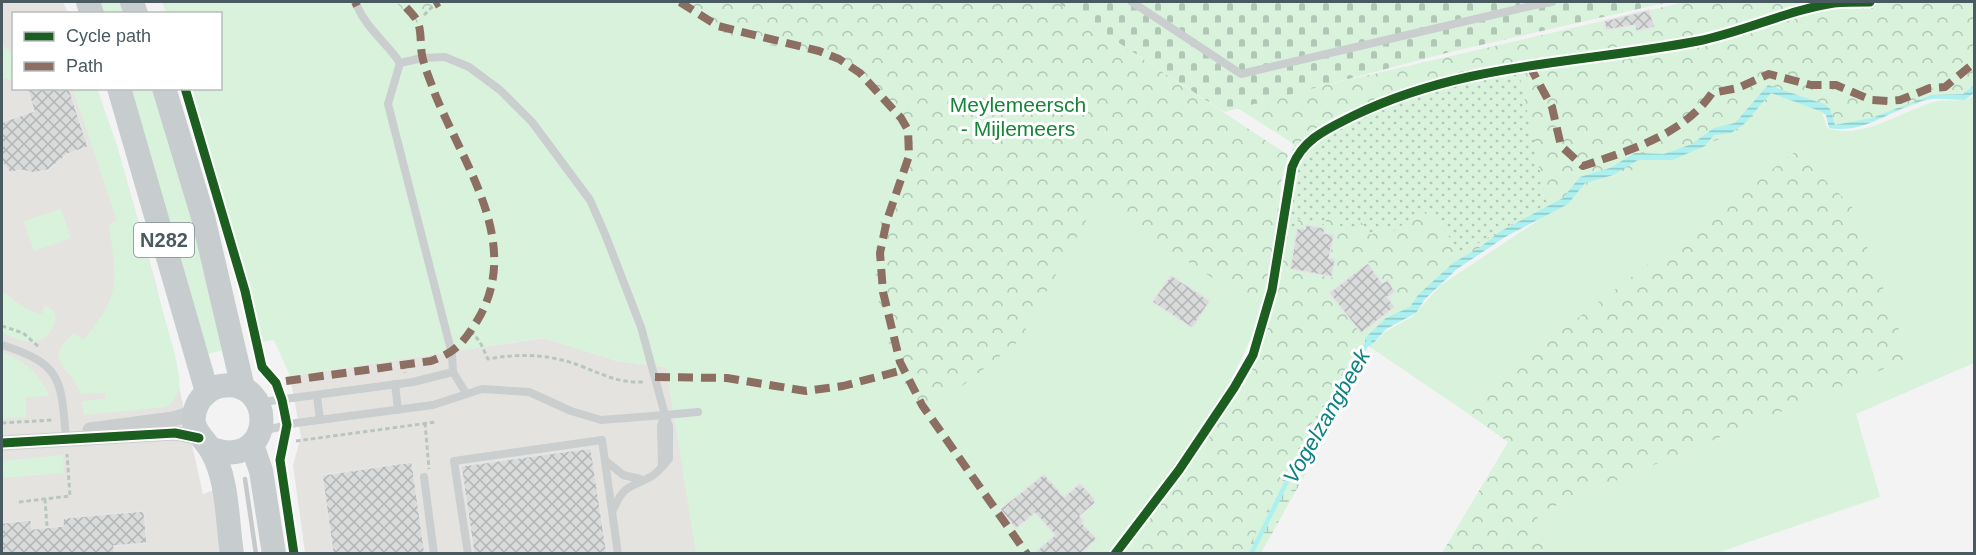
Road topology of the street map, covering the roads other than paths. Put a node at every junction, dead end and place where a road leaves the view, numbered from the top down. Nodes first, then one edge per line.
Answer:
1 (1132, 2) edge
2 (1552, 2) edge
3 (1536, 3) edge
4 (357, 6) dead end
5 (400, 63) junction
6 (120, 90) edge
7 (165, 90) edge
8 (2, 345) edge
9 (453, 372) junction
10 (395, 384) junction
11 (466, 393) junction
12 (251, 395) junction
13 (316, 396) junction
14 (201, 402) junction
15 (398, 410) junction
16 (698, 412) dead end
17 (665, 414) junction
18 (320, 420) junction
19 (70, 437) junction
20 (257, 438) junction
21 (2, 443) edge
22 (205, 443) junction
23 (605, 460) junction
24 (424, 477) road end
25 (640, 479) junction
26 (612, 511) junction
27 (232, 554) edge
28 (274, 554) edge
29 (434, 554) edge
30 (468, 554) edge
31 (618, 554) edge

1 - 3 lane
2 - 3 lane
4 - 5 lane
5 - 9 lane
5 - 17 lane
6 - 14 main road, N282
7 - 12 main road, N282
8 - 19 lane
9 - 10 lane
9 - 11 lane
10 - 13 lane
10 - 15 lane
11 - 15 lane
11 - 17 lane
12 - 13 lane
12 - 14 main road
12 - 20 main road, N282
13 - 18 lane
14 - 19 street
14 - 22 main road, N282
15 - 18 lane
16 - 17 lane
17 - 25 lane
18 - 20 lane
19 - 21 street
19 - 22 street
20 - 22 main road
20 - 28 main road, N282
22 - 27 main road, N282
23 - 25 lane
23 - 26 lane
23 - 30 lane
24 - 29 lane
25 - 26 lane
26 - 31 lane

